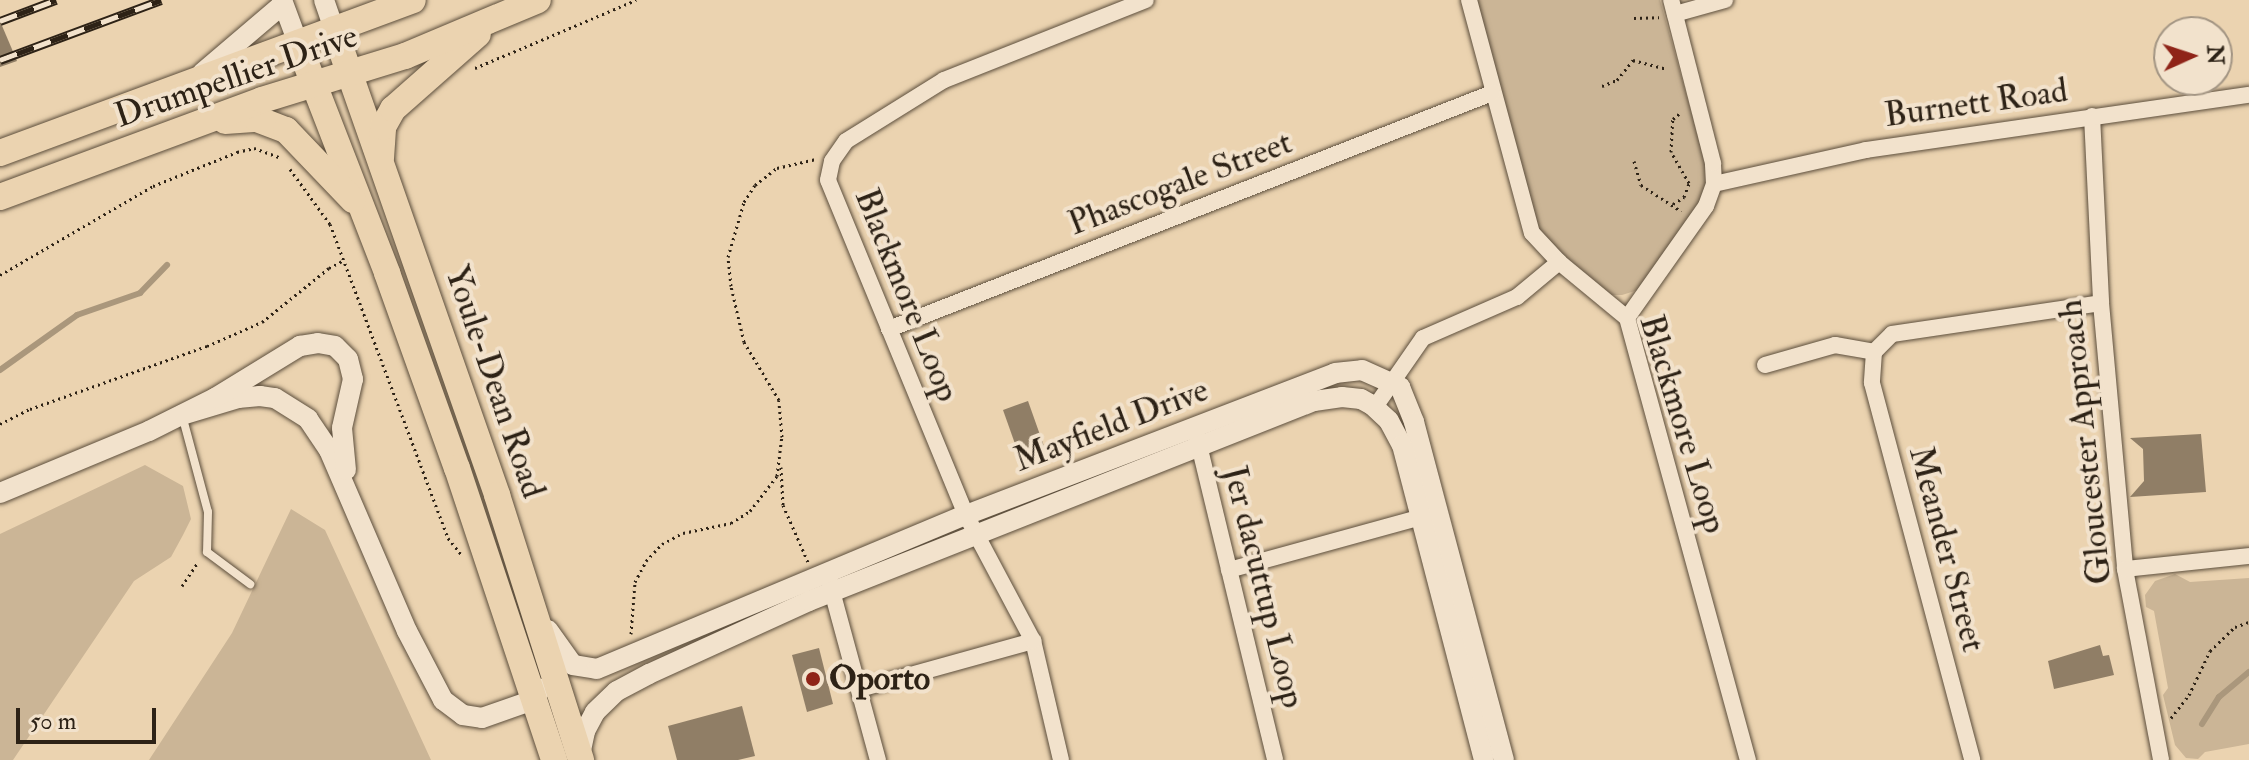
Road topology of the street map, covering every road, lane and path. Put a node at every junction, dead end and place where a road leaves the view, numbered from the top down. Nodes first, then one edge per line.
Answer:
1 (324, 0) edge
2 (413, 0) edge
3 (538, 0) edge
4 (1146, 0) edge
5 (1469, 0) edge
6 (1725, 0) edge
7 (283, 2) edge
8 (372, 6) edge
9 (1668, 10) edge
10 (499, 16) junction
11 (1634, 18) dead end
12 (334, 29) junction
13 (298, 43) junction
14 (1667, 69) dead end
15 (351, 75) junction
16 (189, 84) junction
17 (314, 86) junction
18 (1602, 86) dead end
19 (1492, 93) junction
20 (2249, 95) edge
21 (1680, 113) dead end
22 (2092, 116) junction
23 (197, 124) junction
24 (0, 153) edge
25 (824, 157) dead end
26 (281, 158) dead end
27 (1634, 161) dead end
28 (381, 165) junction
29 (1714, 184) junction
30 (0, 197) edge
31 (1673, 204) junction
32 (363, 212) junction
33 (1684, 214) dead end
34 (346, 260) junction
35 (1559, 262) junction
36 (2101, 303) junction
37 (1627, 318) junction
38 (889, 329) junction
39 (1874, 352) junction
40 (1765, 365) dead end
41 (1391, 382) junction
42 (1375, 407) junction
43 (182, 415) junction
44 (0, 424) edge
45 (1197, 437) junction
46 (780, 460) junction
47 (0, 493) edge
48 (1430, 514) junction
49 (966, 515) junction
50 (357, 517) junction
51 (976, 535) junction
52 (207, 552) junction
53 (2249, 556) edge
54 (817, 567) junction
55 (489, 568) junction
56 (2125, 569) junction
57 (1229, 570) junction
58 (250, 584) dead end
59 (527, 585) junction
60 (182, 586) dead end
61 (832, 592) junction
62 (2249, 622) edge
63 (1033, 641) junction
64 (544, 644) junction
65 (631, 646) dead end
66 (860, 689) junction
67 (533, 700) junction
68 (2165, 724) dead end
69 (572, 758) edge
70 (878, 760) edge
71 (1061, 760) edge
72 (1275, 760) edge
73 (1484, 760) edge
74 (1504, 760) edge
75 (1748, 760) edge
76 (1972, 760) edge
77 (2161, 760) edge

1 - 12 street
2 - 8 main road, Drumpellier Drive
3 - 10 main road, Drumpellier Drive
4 - 38 street, Blackmore Loop
5 - 19 street, Blackmore Loop
6 - 9 street
7 - 13 street
7 - 16 street
8 - 12 main road, Drumpellier Drive
9 - 11 path
9 - 29 street
10 - 15 main road, Drumpellier Drive
10 - 28 main road
12 - 13 main road, Drumpellier Drive
12 - 15 main road, Youle-Dean Road
13 - 16 main road, Drumpellier Drive
13 - 17 main road, Youle-Dean Road
14 - 18 path
15 - 17 main road, Drumpellier Drive
15 - 28 main road, Youle-Dean Road
16 - 24 main road, Drumpellier Drive
17 - 23 main road, Drumpellier Drive
17 - 32 main road, Youle-Dean Road
19 - 35 street, Blackmore Loop
19 - 38 street, Phascogale Street
20 - 22 street, Burnett Road
21 - 31 path
22 - 29 street, Burnett Road
22 - 36 street, Gloucester Approach
23 - 30 main road, Drumpellier Drive
23 - 32 main road
25 - 46 path
26 - 34 path
27 - 31 path
28 - 59 main road, Youle-Dean Road
29 - 37 street
31 - 33 path
32 - 55 main road, Youle-Dean Road
34 - 44 path
34 - 55 path
35 - 37 street, Blackmore Loop
35 - 41 street
36 - 39 street
36 - 56 street, Gloucester Approach
37 - 75 street, Blackmore Loop
38 - 49 street, Blackmore Loop
39 - 40 street
39 - 76 street, Meander Street
41 - 42 street
41 - 45 street, Mayfield Drive
41 - 48 street
42 - 45 street, Mayfield Drive
42 - 48 street
43 - 47 street
43 - 50 street
43 - 50 street
43 - 52 lane
45 - 49 street, Mayfield Drive
45 - 51 street, Mayfield Drive
45 - 57 street, Jer dacuttup Loop
46 - 54 path
46 - 65 path
48 - 57 street
48 - 73 street
48 - 74 street
49 - 51 street
49 - 54 street, Mayfield Drive
50 - 67 street
51 - 61 street, Mayfield Drive
51 - 63 street
52 - 58 lane
52 - 60 path
53 - 56 street
54 - 59 street, Mayfield Drive
54 - 61 street
55 - 67 main road, Youle-Dean Road
56 - 77 street, Gloucester Approach
57 - 72 street, Jer dacuttup Loop
59 - 64 main road, Youle-Dean Road
61 - 66 street
61 - 69 street, Mayfield Drive
62 - 68 path
63 - 66 street
63 - 71 street
64 - 67 street
64 - 69 main road, Youle-Dean Road
66 - 70 street
67 - 69 main road, Youle-Dean Road

